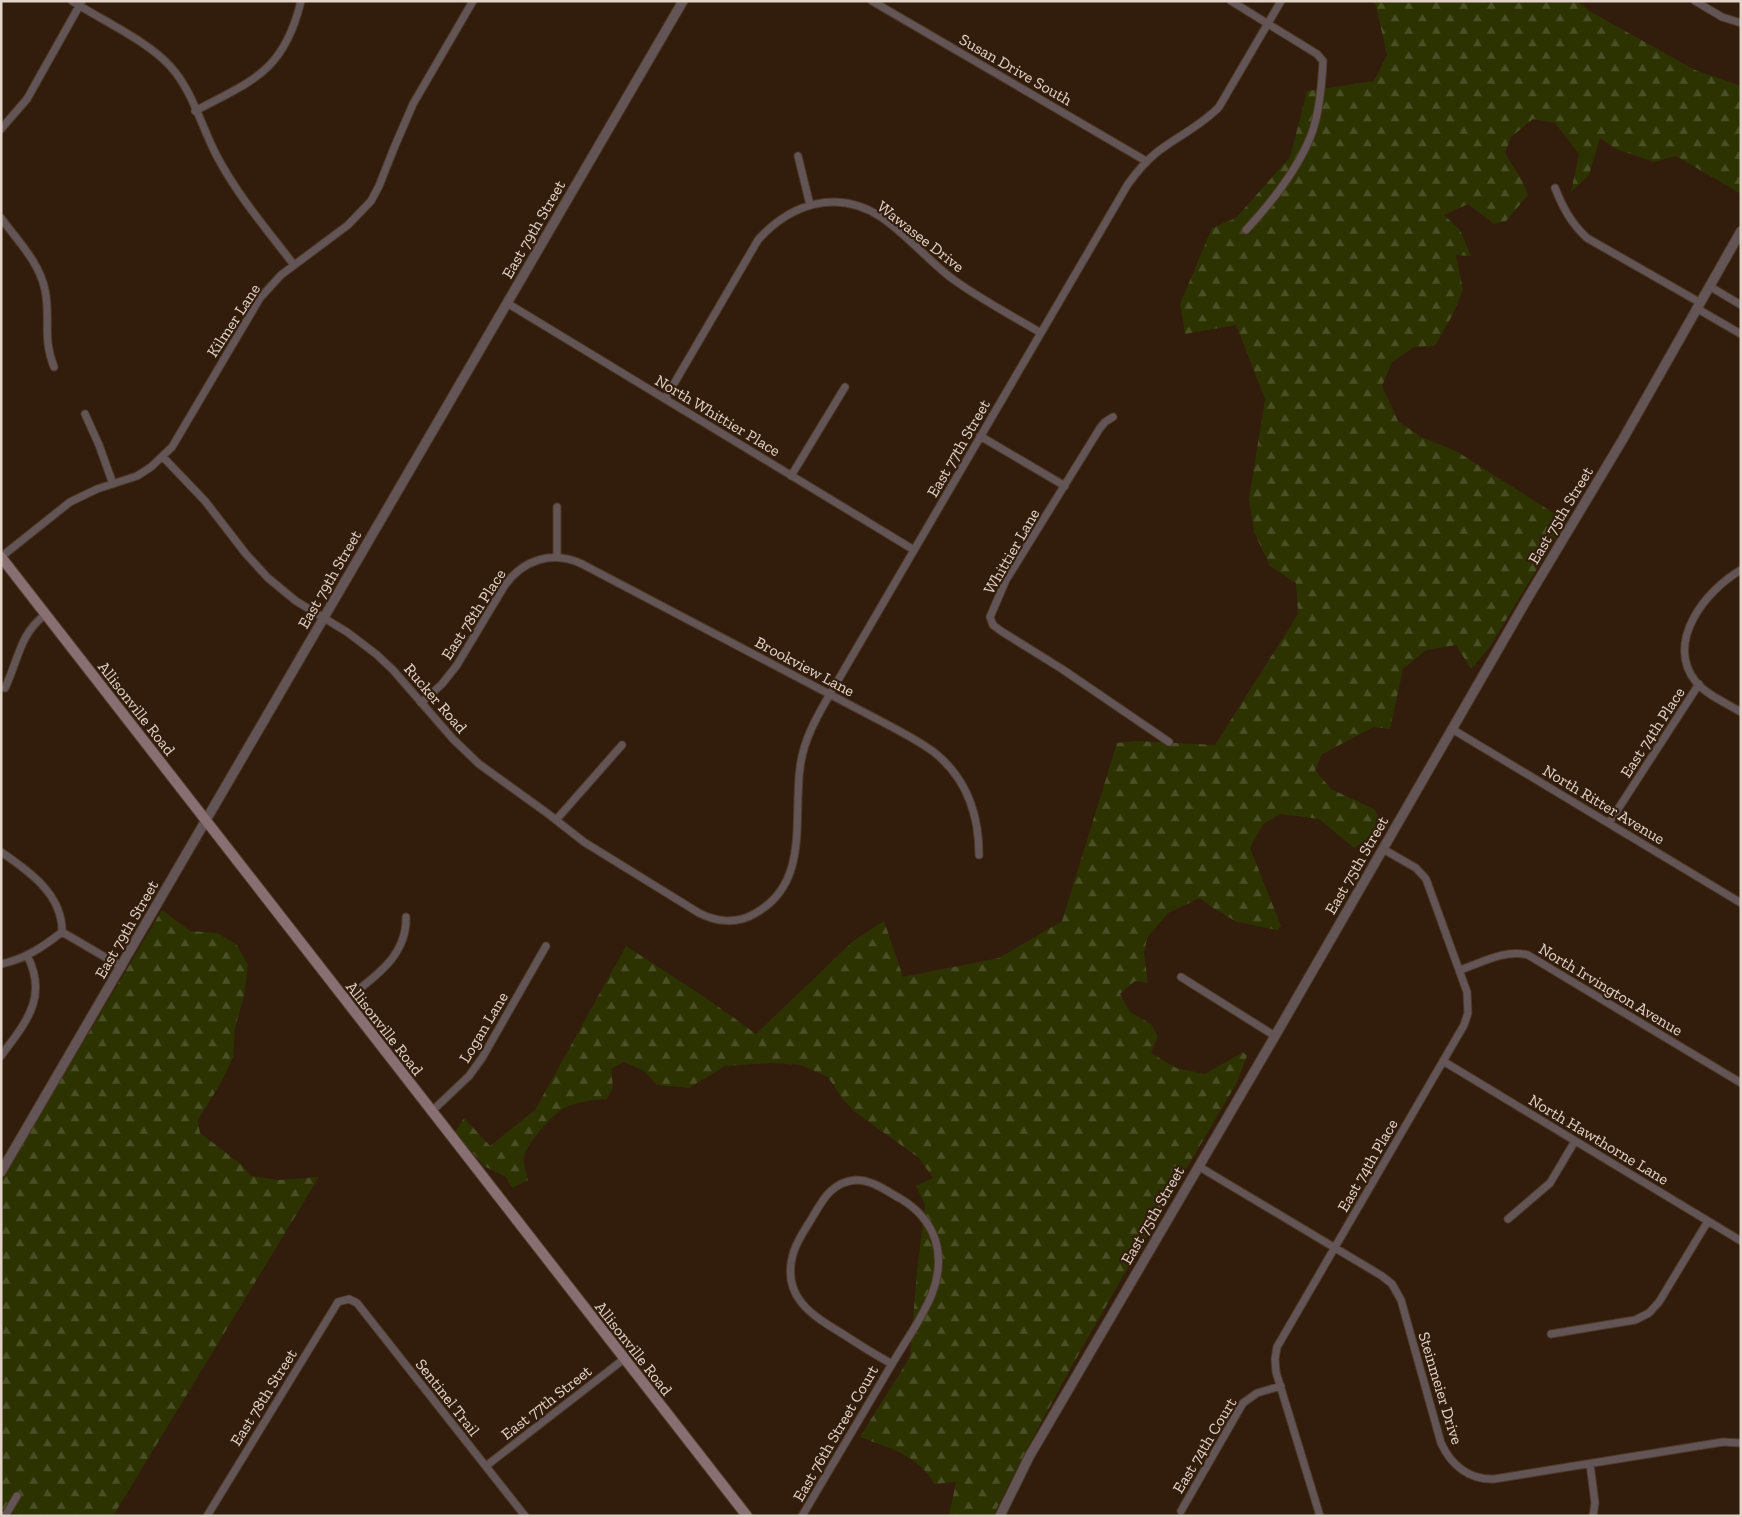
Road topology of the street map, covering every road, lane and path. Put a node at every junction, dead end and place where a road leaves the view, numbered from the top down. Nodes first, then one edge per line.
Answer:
1 (72, 1) edge
2 (302, 1) edge
3 (472, 1) edge
4 (683, 1) edge
5 (872, 1) edge
6 (1231, 1) edge
7 (1281, 1) edge
8 (1695, 1) edge
9 (81, 4) edge
10 (1741, 22) edge
11 (1268, 24) junction
12 (196, 111) junction
13 (1, 129) edge
14 (798, 156) dead end
15 (1146, 161) junction
16 (1555, 188) dead end
17 (810, 205) junction
18 (1, 218) edge
19 (1246, 230) dead end
20 (1741, 231) edge
21 (294, 265) junction
22 (1709, 286) junction
23 (507, 303) junction
24 (1698, 305) junction
25 (1741, 305) edge
26 (1041, 333) junction
27 (1741, 334) edge
28 (54, 367) dead end
29 (845, 387) dead end
30 (665, 399) junction
31 (85, 414) dead end
32 (1113, 417) dead end
33 (980, 436) junction
34 (164, 457) junction
35 (791, 476) junction
36 (113, 484) junction
37 (1065, 486) junction
38 (557, 507) dead end
39 (914, 550) junction
40 (1, 557) edge
41 (557, 557) junction
42 (1741, 570) edge
43 (45, 615) junction
44 (323, 618) junction
45 (1699, 684) junction
46 (5, 688) dead end
47 (830, 694) junction
48 (421, 703) junction
49 (1741, 712) edge
50 (1452, 729) junction
51 (1169, 742) dead end
52 (622, 745) dead end
53 (556, 820) junction
54 (206, 822) junction
55 (1609, 824) junction
56 (1383, 849) junction
57 (1, 852) edge
58 (979, 855) dead end
59 (1741, 903) edge
60 (406, 917) dead end
61 (719, 920) joint
62 (62, 932) junction
63 (546, 946) dead end
64 (27, 955) junction
65 (1, 964) edge
66 (122, 967) junction
67 (1460, 970) junction
68 (1182, 977) dead end
69 (345, 1000) junction
70 (1275, 1036) junction
71 (1, 1056) edge
72 (1444, 1060) junction
73 (1741, 1083) edge
74 (431, 1112) junction
75 (1575, 1141) junction
76 (1198, 1166) junction
77 (1, 1172) edge
78 (1508, 1219) dead end
79 (1708, 1221) junction
80 (1741, 1241) edge
81 (1334, 1248) junction
82 (348, 1299) joint
83 (1551, 1334) dead end
84 (624, 1359) junction
85 (892, 1364) junction
86 (1281, 1386) junction
87 (1741, 1443) edge
88 (1590, 1464) junction
89 (486, 1466) junction
90 (17, 1496) dead end
91 (1181, 1511) dead end
92 (5, 1516) edge
93 (207, 1516) edge
94 (525, 1516) edge
95 (747, 1516) edge
96 (802, 1516) edge
97 (1000, 1516) edge
98 (1320, 1516) edge
99 (1593, 1516) edge

1 - 9 street
2 - 12 street
3 - 21 street, Kilmer Lane
4 - 23 street, East 79th Street
5 - 15 street, Susan Drive South
6 - 11 street
7 - 11 street, East 77th Street
8 - 10 street
9 - 12 street
9 - 13 street
11 - 15 street, East 77th Street
11 - 19 street
12 - 21 street
14 - 17 street
15 - 26 street, East 77th Street
16 - 24 street
17 - 26 street, Wawasee Drive
17 - 30 street, Wawasee Drive
18 - 28 street
20 - 22 street, East 75th Street
21 - 34 street, Kilmer Lane
22 - 24 street, East 75th Street
22 - 25 street
23 - 30 street, North Whittier Place
23 - 44 street, East 79th Street
24 - 27 street
24 - 50 street, East 75th Street
26 - 33 street, East 77th Street
29 - 35 street
30 - 35 street, North Whittier Place
31 - 36 street
32 - 37 street, Whittier Lane
33 - 37 street
33 - 39 street, East 77th Street
34 - 36 street, Kilmer Lane
34 - 44 street, Rucker Road
35 - 39 street, North Whittier Place
36 - 40 street, Kilmer Lane
37 - 51 street, Whittier Lane
38 - 41 street
39 - 47 street, East 77th Street
40 - 43 main road, Allisonville Road
41 - 47 street, Brookview Lane
41 - 48 street, East 78th Place
42 - 45 street, East 74th Place
43 - 46 street
43 - 54 main road, Allisonville Road
44 - 48 street, Rucker Road
44 - 54 street, East 79th Street
45 - 49 street
45 - 55 street, East 74th Place
47 - 58 street, Brookview Lane
47 - 61 street, East 77th Street
48 - 53 street, Rucker Road
50 - 55 street, North Ritter Avenue
50 - 56 street, East 75th Street
52 - 53 street
53 - 61 street, Rucker Road
54 - 66 street, East 79th Street
54 - 69 main road, Allisonville Road
55 - 59 street, North Ritter Avenue
56 - 67 street, East 74th Place
56 - 70 street, East 75th Street
57 - 62 street
60 - 69 street
62 - 64 street
62 - 66 street
63 - 74 street, Logan Lane
64 - 65 street
64 - 71 street
66 - 77 street, East 79th Street
67 - 72 street, East 74th Place
67 - 73 street, North Irvington Avenue
68 - 70 street
69 - 74 main road, Allisonville Road
70 - 76 street, East 75th Street
72 - 75 street, North Hawthorne Lane
72 - 81 street, East 74th Place
74 - 84 main road, Allisonville Road
75 - 78 street
75 - 79 street, North Hawthorne Lane
76 - 81 street, Steinmeier Drive
76 - 97 street, East 75th Street
79 - 80 street, North Hawthorne Lane
79 - 83 street
81 - 86 street, East 74th Place
81 - 88 street, Steinmeier Drive
82 - 89 street, Sentinel Trail
82 - 93 street, East 78th Street
84 - 89 street, East 77th Street
84 - 95 main road, Allisonville Road
85 - 85 street, East 76th Street Court
85 - 96 street, East 76th Street Court
86 - 91 street, East 74th Court
86 - 98 street, East 74th Place
87 - 88 street, Steinmeier Drive
88 - 99 street
89 - 94 street, Sentinel Trail
90 - 92 street

